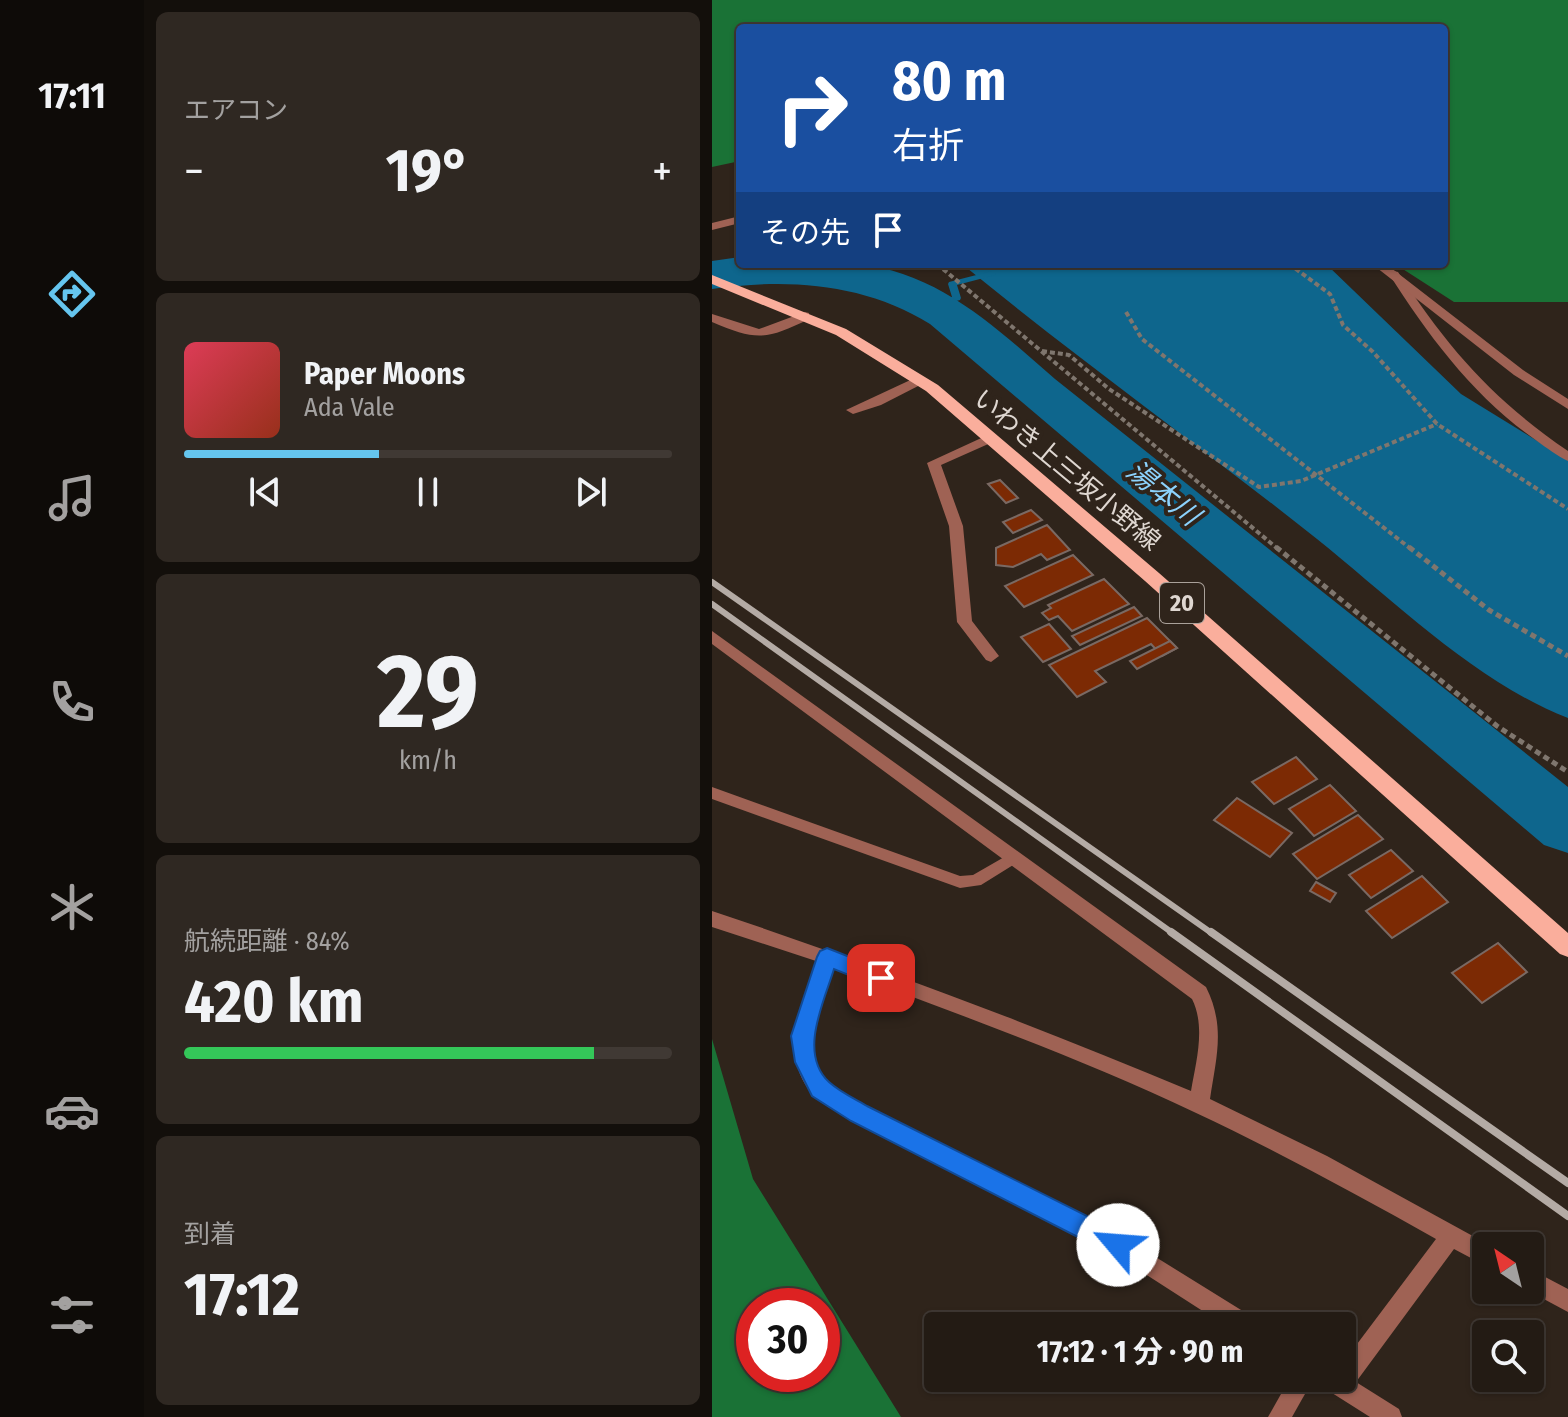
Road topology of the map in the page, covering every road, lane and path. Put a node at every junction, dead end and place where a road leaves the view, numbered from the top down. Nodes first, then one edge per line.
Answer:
1 (736, 220) edge
2 (712, 227) edge
3 (942, 268) edge
4 (1294, 268) edge
5 (1384, 268) edge
6 (1394, 274) junction
7 (712, 279) edge
8 (1126, 312) dead end
9 (805, 316) junction
10 (712, 318) edge
11 (1041, 351) junction
12 (919, 380) junction
13 (1568, 405) edge
14 (853, 410) dead end
15 (1437, 424) junction
16 (990, 438) junction
17 (1568, 457) edge
18 (1317, 474) junction
19 (1568, 509) edge
20 (712, 636) edge
21 (991, 656) dead end
22 (1568, 656) edge
23 (1568, 772) edge
24 (712, 793) edge
25 (1013, 858) junction
26 (712, 919) edge
27 (1568, 947) edge
28 (827, 957) junction
29 (1199, 1104) junction
30 (1452, 1235) junction
31 (1472, 1247) edge
32 (1544, 1288) edge
33 (1568, 1301) edge
34 (1224, 1312) edge
35 (1356, 1355) edge
36 (1294, 1392) edge
37 (1350, 1392) edge
38 (1279, 1417) edge
39 (1391, 1417) edge

1 - 2 street
3 - 11 path
4 - 15 path
5 - 6 street
6 - 13 street
6 - 17 lane
7 - 9 main road, いわき上三坂小野線 / 20
8 - 18 path
9 - 10 street
9 - 12 main road, いわき上三坂小野線 / 20
11 - 18 path
11 - 23 path
12 - 14 street
12 - 16 main road, いわき上三坂小野線 / 20
15 - 18 path
15 - 19 path
16 - 21 street
16 - 27 main road, いわき上三坂小野線 / 20
18 - 22 path
20 - 25 street
24 - 25 lane
25 - 29 street
26 - 28 street
28 - 29 street
28 - 34 street
29 - 30 street
30 - 31 street
30 - 35 street
32 - 33 street
36 - 38 street
37 - 39 street

